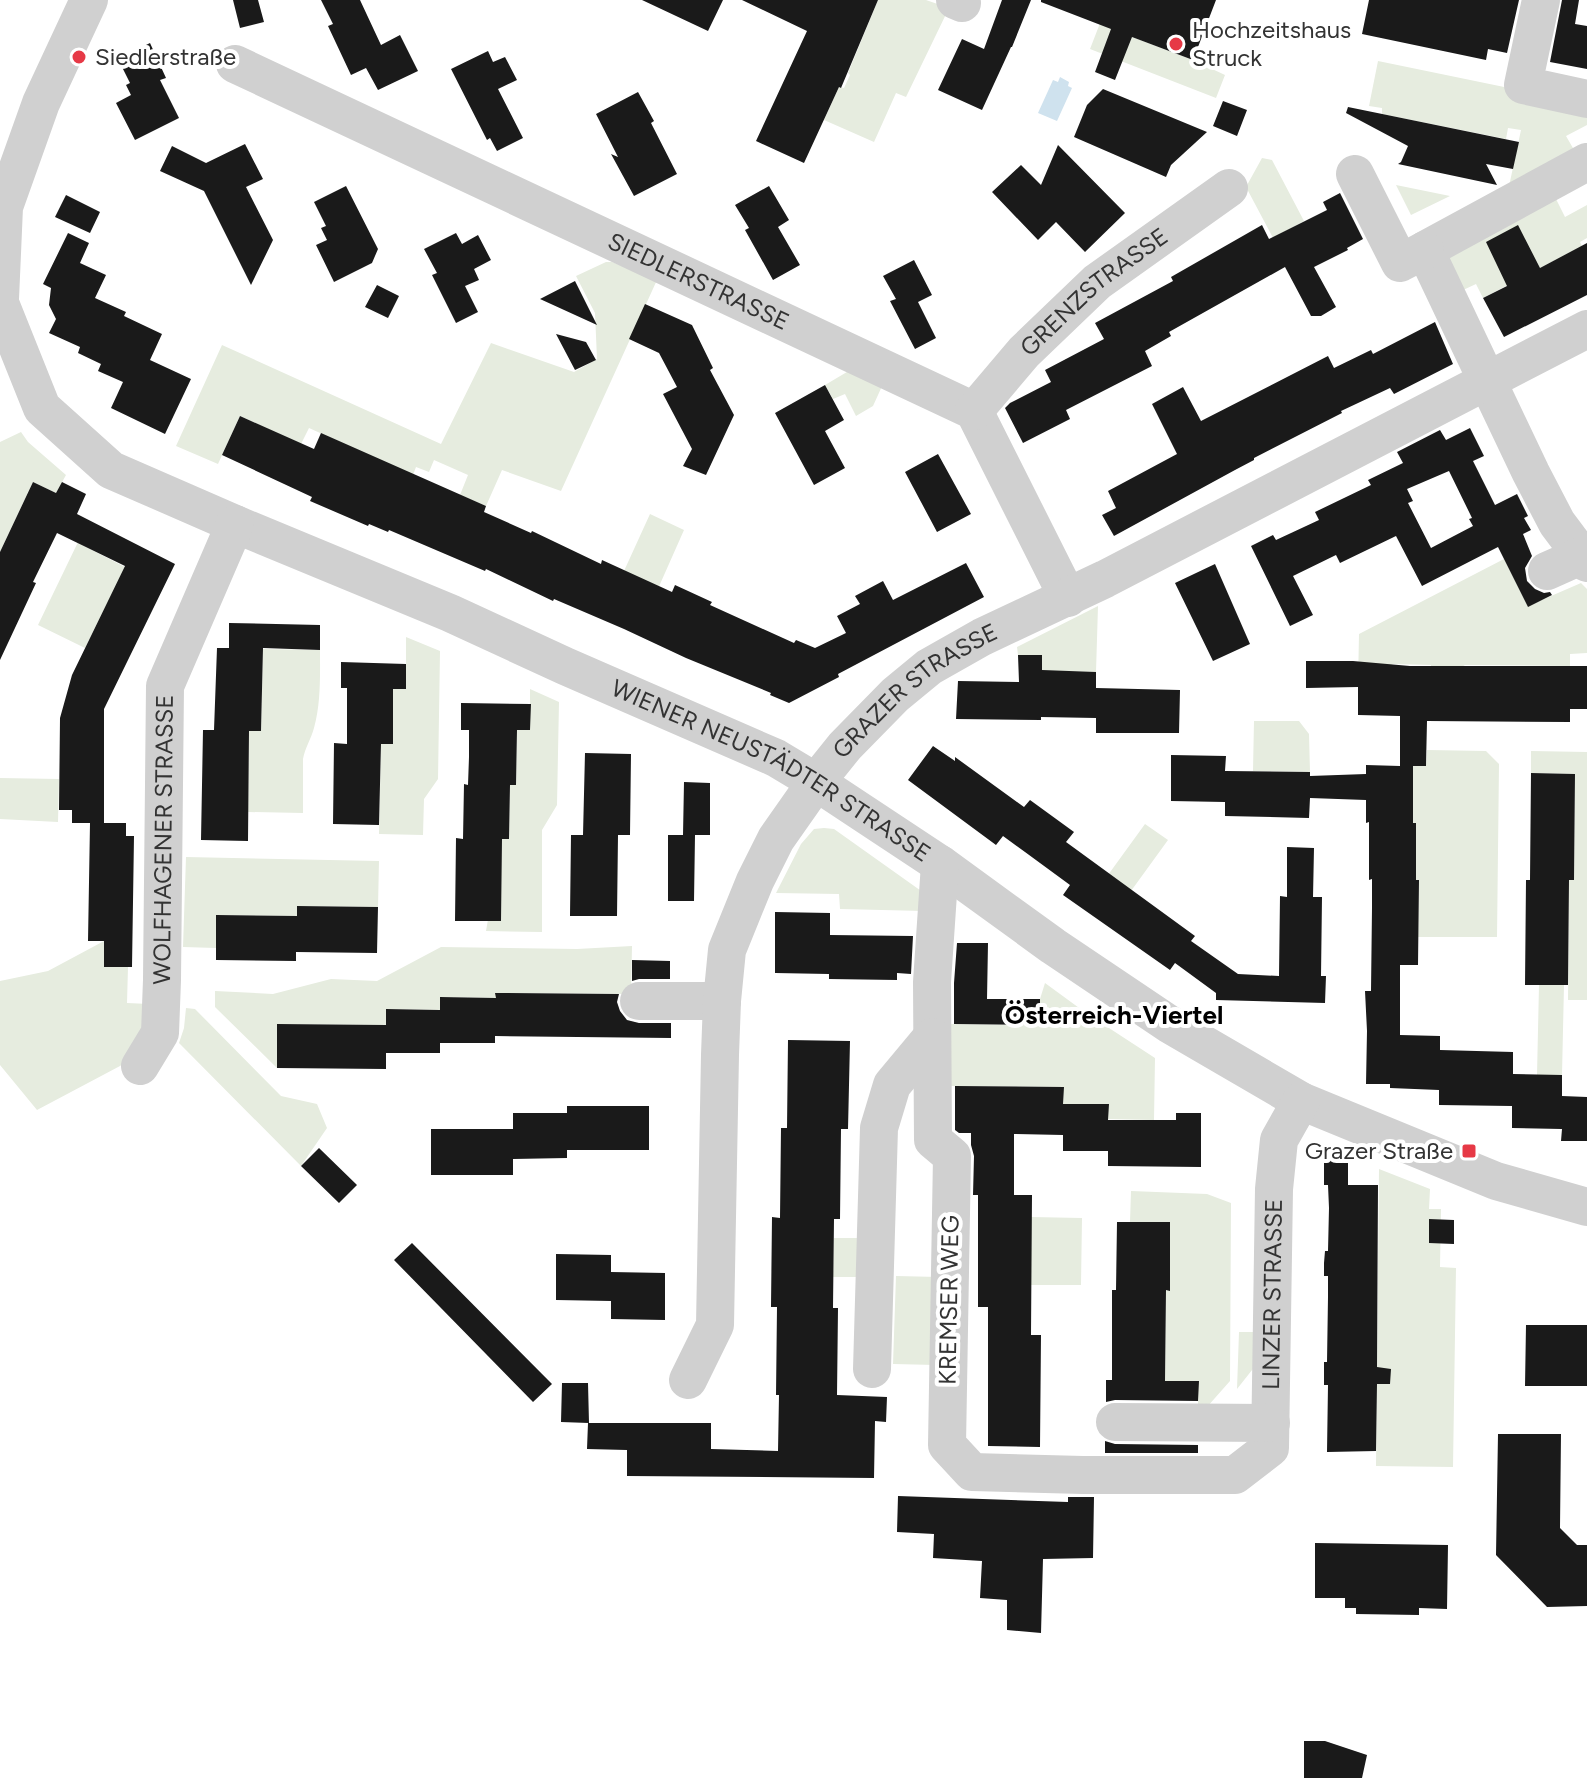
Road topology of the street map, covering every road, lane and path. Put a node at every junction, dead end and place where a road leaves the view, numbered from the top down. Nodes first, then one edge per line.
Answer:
1 (89, 0) edge
2 (1541, 0) edge
3 (235, 64) dead end
4 (1587, 99) edge
5 (1587, 162) edge
6 (1355, 174) dead end
7 (1229, 188) dead end
8 (1425, 250) junction
9 (0, 301) edge
10 (1587, 329) edge
11 (1487, 381) junction
12 (974, 411) junction
13 (235, 524) junction
14 (1584, 559) edge
15 (1547, 571) dead end
16 (1068, 598) junction
17 (816, 782) junction
18 (940, 864) junction
19 (639, 1001) dead end
20 (722, 1001) junction
21 (932, 1037) junction
22 (140, 1066) dead end
23 (1301, 1101) junction
24 (1587, 1207) edge
25 (872, 1369) dead end
26 (688, 1380) dead end
27 (1115, 1422) dead end
28 (1271, 1423) junction
29 (1235, 1475) joint

1 - 9 street, WIENER NEUSTÄDTER STRASSE
2 - 4 street
3 - 12 street, SIEDLERSTRASSE
5 - 8 street
6 - 8 street
7 - 12 street, GRENZSTRASSE
8 - 11 street
9 - 13 street, WIENER NEUSTÄDTER STRASSE
10 - 11 street, GRAZER STRASSE
11 - 14 street
11 - 16 street, GRAZER STRASSE
12 - 16 street
13 - 17 street, WIENER NEUSTÄDTER STRASSE
13 - 22 street, WOLFHAGENER STRASSE
14 - 15 street
16 - 17 street, GRAZER STRASSE
17 - 18 street, WIENER NEUSTÄDTER STRASSE
17 - 20 street, GRAZER STRASSE
18 - 21 street, KREMSER WEG
18 - 23 street, WIENER NEUSTÄDTER STRASSE
19 - 20 street
20 - 26 street, GRAZER STRASSE
21 - 25 street
21 - 29 street, KREMSER WEG
23 - 24 street, WIENER NEUSTÄDTER STRASSE
23 - 28 street, LINZER STRASSE
27 - 28 street
28 - 29 street, LINZER STRASSE

